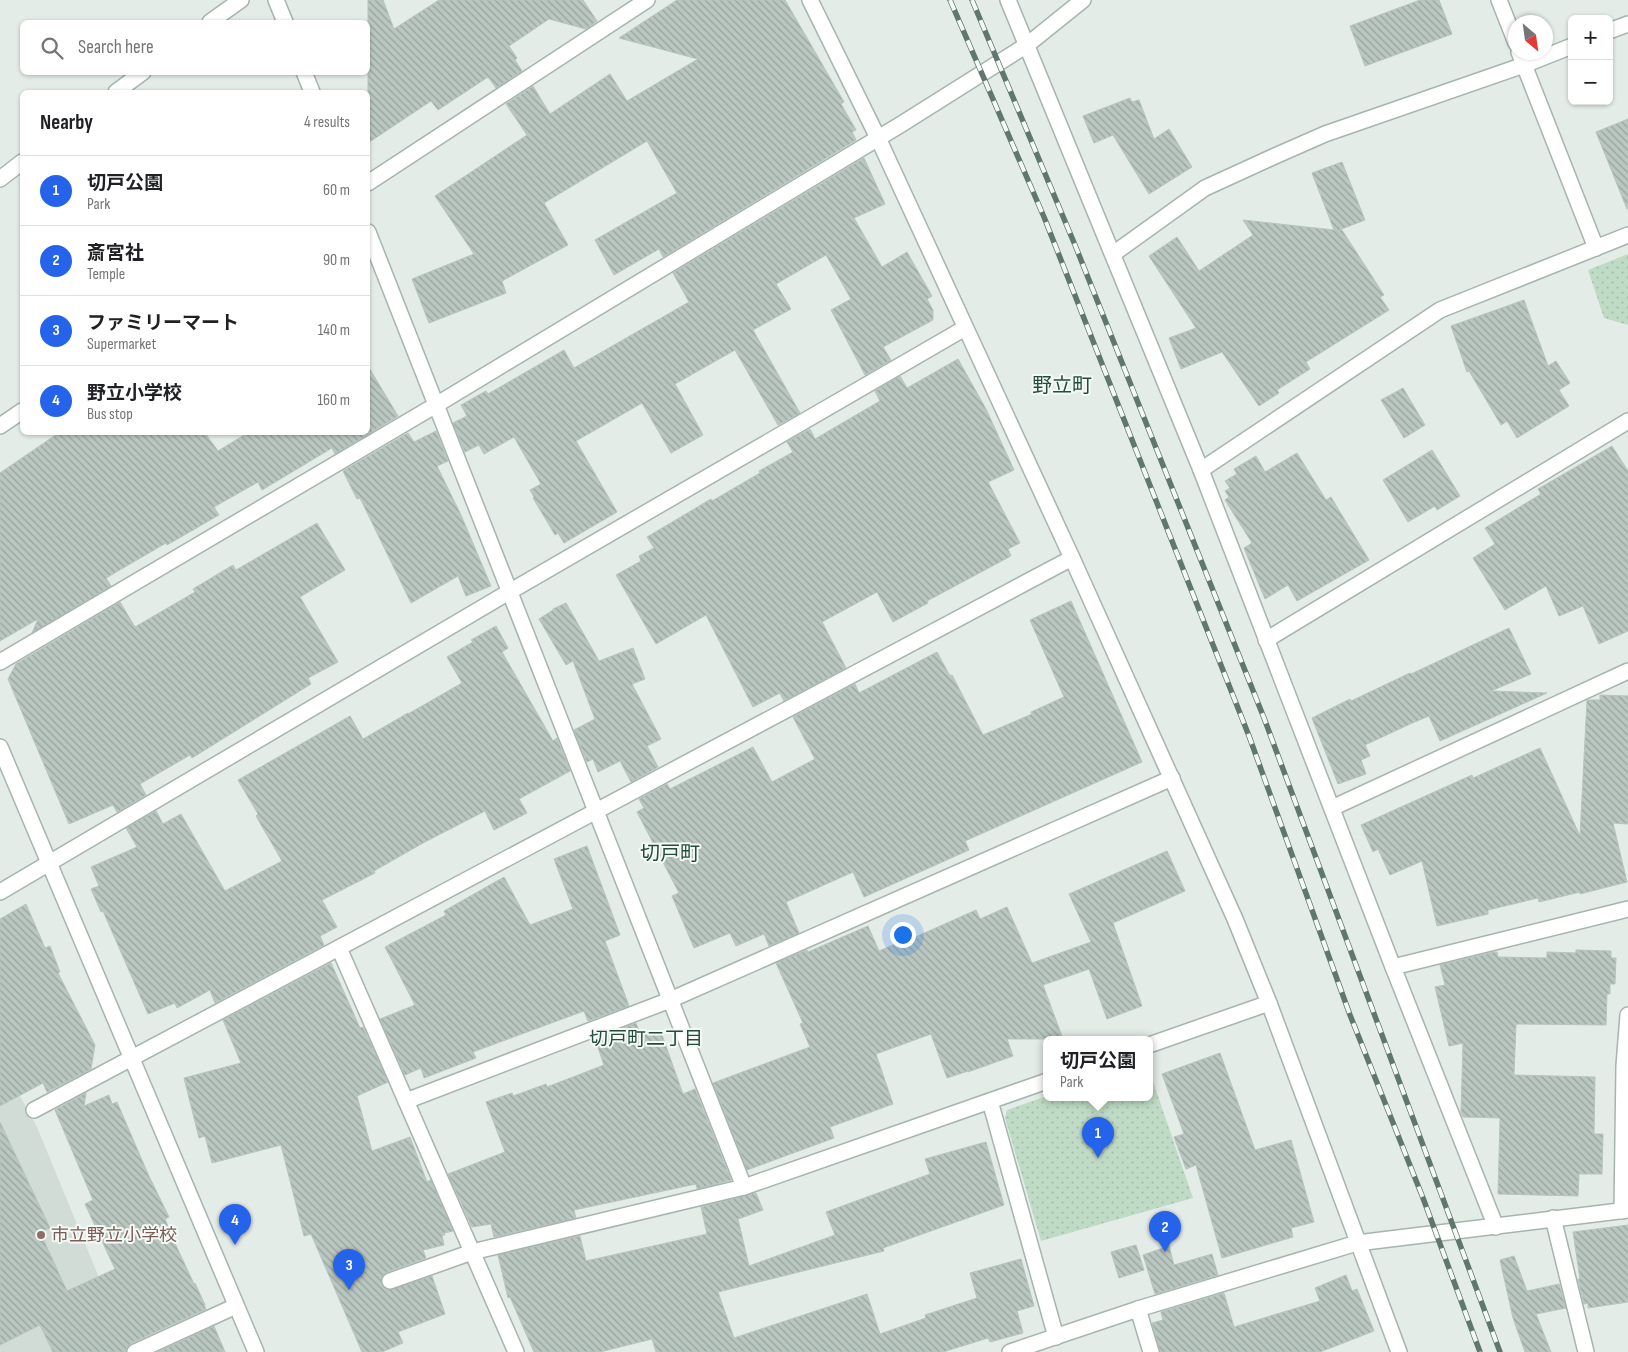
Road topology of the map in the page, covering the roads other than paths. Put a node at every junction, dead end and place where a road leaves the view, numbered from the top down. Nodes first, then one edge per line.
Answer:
1 (241, 0) edge
2 (276, 0) edge
3 (647, 0) edge
4 (810, 0) edge
5 (1008, 0) edge
6 (1082, 0) edge
7 (1499, 0) edge
8 (213, 20) edge
9 (284, 20) edge
10 (1508, 23) edge
11 (1628, 24) edge
12 (1613, 30) edge
13 (1026, 45) junction
14 (1568, 47) edge
15 (1553, 51) edge
16 (1518, 60) edge
17 (1521, 60) edge
18 (139, 75) edge
19 (305, 75) edge
20 (119, 90) edge
21 (311, 90) edge
22 (878, 138) junction
23 (20, 163) edge
24 (0, 178) edge
25 (370, 182) edge
26 (1628, 235) edge
27 (370, 237) edge
28 (1596, 248) junction
29 (1113, 254) junction
30 (965, 328) junction
31 (436, 405) junction
32 (20, 412) edge
33 (1628, 421) edge
34 (0, 426) edge
35 (1201, 470) junction
36 (1072, 558) junction
37 (509, 592) junction
38 (1266, 640) junction
39 (0, 662) edge
40 (1628, 671) edge
41 (0, 747) edge
42 (1172, 778) junction
43 (1332, 808) junction
44 (596, 811) junction
45 (50, 863) junction
46 (0, 892) edge
47 (1628, 909) edge
48 (339, 948) junction
49 (1393, 967) junction
50 (670, 1000) junction
51 (1269, 1003) junction
52 (1628, 1015) edge
53 (1153, 1044) edge
54 (132, 1059) junction
55 (1043, 1082) edge
56 (406, 1101) junction
57 (990, 1101) junction
58 (34, 1110) dead end
59 (744, 1187) junction
60 (1625, 1211) edge
61 (1553, 1218) junction
62 (1496, 1227) junction
63 (1357, 1243) junction
64 (472, 1252) junction
65 (390, 1281) dead end
66 (236, 1306) junction
67 (1138, 1309) junction
68 (1056, 1337) junction
69 (135, 1352) edge
70 (256, 1352) edge
71 (516, 1352) edge
72 (1010, 1352) edge
73 (1151, 1352) edge
74 (1399, 1352) edge
75 (1586, 1352) edge

1 - 8 street
2 - 9 street
3 - 25 street
4 - 22 street
5 - 13 street
6 - 13 street
7 - 10 street
11 - 12 street
13 - 22 street
13 - 29 street
14 - 15 street
16 - 29 street
17 - 28 street
18 - 20 street
19 - 21 street
22 - 30 street
22 - 31 street
23 - 24 street
26 - 28 street
27 - 31 street
28 - 35 street
29 - 35 street
30 - 36 street
30 - 37 street
31 - 37 street
31 - 39 street
32 - 34 street
33 - 38 street
35 - 38 street
36 - 42 street
36 - 44 street
37 - 44 street
37 - 45 street
38 - 43 street
40 - 43 street
41 - 45 street
42 - 50 street
42 - 51 street
43 - 49 street
44 - 48 street
44 - 50 street
45 - 46 street
45 - 54 street
47 - 49 street
48 - 54 street
48 - 56 street
49 - 62 street
50 - 56 street
50 - 59 street
51 - 53 street
51 - 63 street
52 - 60 street
54 - 58 street
54 - 66 street
55 - 57 street
56 - 64 street
57 - 59 street
57 - 68 street
59 - 64 street
60 - 61 street
61 - 62 street
61 - 75 street
62 - 63 street
63 - 67 street
63 - 74 street
64 - 65 street
64 - 71 street
66 - 69 street
66 - 70 street
67 - 68 street
67 - 73 street
68 - 72 street

